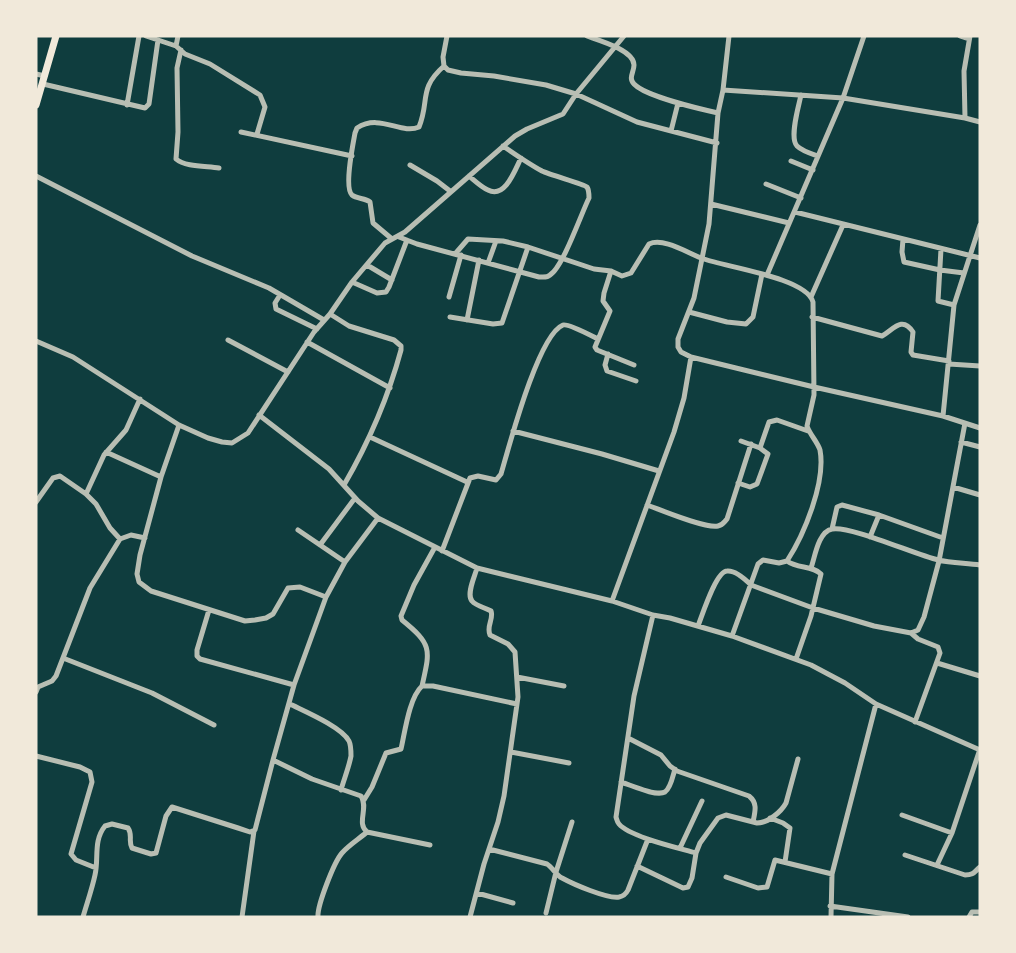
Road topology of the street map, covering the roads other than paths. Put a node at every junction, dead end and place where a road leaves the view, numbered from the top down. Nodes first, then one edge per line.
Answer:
1 (56, 36) edge
2 (139, 36) edge
3 (146, 36) edge
4 (178, 36) edge
5 (447, 36) edge
6 (586, 36) edge
7 (624, 36) edge
8 (729, 36) edge
9 (864, 36) edge
10 (960, 36) edge
11 (969, 38) edge
12 (158, 40) junction
13 (176, 46) junction
14 (616, 47) junction
15 (181, 50) junction
16 (444, 66) junction
17 (36, 74) edge
18 (45, 76) junction
19 (43, 84) junction
20 (724, 90) junction
21 (576, 94) junction
22 (801, 95) junction
23 (843, 98) junction
24 (678, 102) junction
25 (36, 105) edge
26 (127, 105) junction
27 (718, 113) junction
28 (965, 118) junction
29 (980, 122) edge
30 (670, 131) junction
31 (240, 132) dead end
32 (257, 134) junction
33 (717, 143) junction
34 (503, 146) junction
35 (352, 156) junction
36 (818, 156) junction
37 (521, 158) junction
38 (791, 161) dead end
39 (410, 165) dead end
40 (219, 168) dead end
41 (813, 170) junction
42 (36, 176) edge
43 (468, 176) junction
44 (766, 184) dead end
45 (450, 191) junction
46 (801, 198) junction
47 (711, 204) junction
48 (795, 212) junction
49 (788, 223) junction
50 (843, 225) junction
51 (980, 225) edge
52 (978, 235) edge
53 (399, 237) junction
54 (392, 239) junction
55 (903, 239) junction
56 (407, 240) junction
57 (496, 241) junction
58 (528, 247) junction
59 (941, 248) junction
60 (458, 255) junction
61 (970, 255) junction
62 (980, 258) edge
63 (562, 259) junction
64 (703, 259) junction
65 (479, 260) junction
66 (488, 263) junction
67 (367, 265) junction
68 (940, 270) junction
69 (611, 271) junction
70 (518, 272) junction
71 (964, 273) junction
72 (764, 275) junction
73 (392, 280) junction
74 (352, 282) junction
75 (280, 295) junction
76 (449, 297) dead end
77 (811, 297) junction
78 (954, 305) junction
79 (689, 312) junction
80 (330, 314) junction
81 (450, 317) dead end
82 (812, 317) junction
83 (324, 320) junction
84 (467, 320) junction
85 (317, 329) junction
86 (598, 339) junction
87 (228, 340) dead end
88 (36, 341) edge
89 (307, 342) junction
90 (608, 354) junction
91 (691, 357) junction
92 (949, 362) junction
93 (634, 364) dead end
94 (980, 366) edge
95 (288, 372) junction
96 (636, 381) dead end
97 (814, 387) junction
98 (390, 388) junction
99 (140, 399) junction
100 (259, 415) junction
101 (943, 416) junction
102 (965, 423) junction
103 (180, 425) junction
104 (980, 428) edge
105 (513, 431) junction
106 (808, 431) junction
107 (370, 437) junction
108 (741, 441) dead end
109 (961, 442) junction
110 (750, 444) junction
111 (760, 448) junction
112 (980, 448) edge
113 (106, 452) junction
114 (659, 471) junction
115 (161, 477) junction
116 (468, 482) junction
117 (738, 483) junction
118 (344, 485) junction
119 (952, 487) junction
120 (86, 494) junction
121 (980, 495) edge
122 (355, 498) junction
123 (36, 502) edge
124 (647, 505) junction
125 (879, 516) junction
126 (378, 518) junction
127 (832, 529) junction
128 (298, 530) dead end
129 (145, 538) junction
130 (870, 538) junction
131 (943, 538) junction
132 (120, 539) junction
133 (320, 545) junction
134 (435, 547) junction
135 (442, 550) junction
136 (787, 561) junction
137 (939, 561) junction
138 (345, 562) junction
139 (980, 565) edge
140 (477, 568) junction
141 (812, 568) junction
142 (750, 585) junction
143 (326, 597) junction
144 (612, 602) junction
145 (813, 608) junction
146 (209, 610) junction
147 (653, 615) junction
148 (698, 626) junction
149 (911, 633) junction
150 (732, 636) junction
151 (63, 658) junction
152 (796, 660) junction
153 (937, 663) junction
154 (980, 676) edge
155 (517, 677) junction
156 (294, 685) junction
157 (422, 686) junction
158 (564, 686) dead end
159 (37, 688) edge
160 (290, 704) junction
161 (517, 704) junction
162 (876, 704) junction
163 (915, 722) junction
164 (214, 725) dead end
165 (628, 738) junction
166 (980, 749) edge
167 (511, 752) junction
168 (36, 756) edge
169 (798, 759) dead end
170 (273, 760) junction
171 (569, 763) dead end
172 (675, 769) junction
173 (621, 782) junction
174 (341, 790) junction
175 (364, 800) junction
176 (702, 801) dead end
177 (902, 816) dead end
178 (770, 818) junction
179 (572, 822) dead end
180 (753, 822) junction
181 (254, 831) junction
182 (367, 832) junction
183 (952, 833) junction
184 (648, 838) junction
185 (430, 845) dead end
186 (680, 848) junction
187 (489, 849) junction
188 (696, 853) junction
189 (905, 855) dead end
190 (785, 862) junction
191 (937, 865) junction
192 (637, 866) junction
193 (980, 867) edge
194 (96, 868) junction
195 (556, 872) junction
196 (832, 874) junction
197 (726, 877) dead end
198 (476, 893) junction
199 (513, 903) dead end
200 (830, 906) junction
201 (980, 912) edge
202 (546, 913) dead end
203 (83, 917) edge
204 (242, 917) edge
205 (318, 917) edge
206 (470, 917) edge
207 (830, 917) edge
208 (908, 917) edge
209 (968, 917) edge

1 - 18 main road
2 - 26 street
3 - 12 street
4 - 13 street
5 - 16 street
6 - 14 street
7 - 14 street
8 - 20 street
9 - 23 street
10 - 11 street
11 - 28 street
12 - 13 street
12 - 26 street
13 - 15 street
14 - 21 street
14 - 24 street
15 - 32 street
15 - 40 street
16 - 21 street
16 - 35 street
17 - 18 street
18 - 19 main road
19 - 25 main road
19 - 26 street
20 - 22 street
20 - 27 street
21 - 30 street
21 - 34 street
22 - 23 street
22 - 36 street
23 - 28 street
23 - 36 street
24 - 27 street
24 - 30 street
27 - 33 street
28 - 29 street
30 - 33 street
31 - 32 street
32 - 35 street
33 - 47 street
34 - 37 street
34 - 43 street
35 - 54 street
36 - 41 street
37 - 43 street
37 - 63 street
38 - 41 street
39 - 45 street
41 - 46 street
42 - 75 street
43 - 45 street
44 - 46 street
45 - 53 street
46 - 48 street
47 - 49 street
47 - 64 street
48 - 49 street
48 - 50 street
49 - 72 street
50 - 55 street
50 - 77 street
51 - 52 street
52 - 61 street
53 - 54 street
53 - 56 street
54 - 67 street
55 - 59 street
55 - 68 street
56 - 60 street
56 - 73 street
57 - 58 street
57 - 60 street
57 - 66 street
58 - 63 street
58 - 70 street
59 - 61 street
59 - 68 street
60 - 65 street
60 - 76 street
61 - 62 street
61 - 71 street
63 - 69 street
63 - 70 street
64 - 69 street
64 - 72 street
64 - 79 street
65 - 66 street
65 - 84 street
66 - 70 street
67 - 73 street
67 - 74 street
68 - 71 street
68 - 78 street
69 - 86 street
70 - 84 street
71 - 78 street
72 - 77 street
72 - 79 street
73 - 74 street
74 - 80 street
75 - 83 street
75 - 85 street
77 - 82 street
78 - 92 street
79 - 91 street
80 - 83 street
80 - 98 street
81 - 84 street
82 - 92 street
82 - 97 street
83 - 85 street
85 - 89 street
86 - 90 street
86 - 105 street
87 - 95 street
88 - 99 street
89 - 95 street
89 - 98 street
90 - 93 street
90 - 96 street
91 - 97 street
91 - 114 street
92 - 94 street
92 - 101 street
95 - 100 street
97 - 101 street
97 - 106 street
98 - 107 street
99 - 103 street
99 - 113 street
100 - 103 street
100 - 118 street
101 - 102 street
102 - 104 street
102 - 109 street
103 - 115 street
105 - 114 street
105 - 116 street
106 - 111 street
106 - 136 street
107 - 116 street
107 - 118 street
108 - 110 street
109 - 112 street
109 - 119 street
110 - 111 street
110 - 117 street
111 - 117 street
113 - 115 street
113 - 120 street
114 - 124 street
115 - 129 street
116 - 135 street
117 - 124 street
118 - 122 street
119 - 121 street
119 - 131 street
120 - 123 street
120 - 132 street
122 - 126 street
122 - 133 street
124 - 144 street
125 - 127 street
125 - 130 street
125 - 131 street
126 - 134 street
126 - 138 street
127 - 130 street
127 - 141 street
128 - 133 street
129 - 132 street
129 - 146 street
130 - 137 street
131 - 137 street
132 - 151 street
133 - 138 street
134 - 135 street
134 - 157 street
135 - 140 street
136 - 141 street
136 - 142 street
137 - 139 street
137 - 149 street
138 - 143 street
140 - 144 street
140 - 155 street
141 - 145 street
142 - 145 street
142 - 148 street
142 - 150 street
143 - 146 street
143 - 156 street
144 - 147 street
145 - 149 street
145 - 152 street
146 - 156 street
147 - 148 street
147 - 165 street
148 - 150 street
149 - 153 street
150 - 152 street
151 - 159 street
151 - 164 street
152 - 162 street
153 - 154 street
153 - 163 street
155 - 158 street
155 - 161 street
156 - 160 street
157 - 161 street
157 - 175 street
160 - 170 street
160 - 174 street
161 - 167 street
162 - 163 street
162 - 196 street
163 - 166 street
165 - 172 street
165 - 173 street
166 - 183 street
167 - 171 street
167 - 187 street
168 - 194 street
169 - 178 street
170 - 174 street
170 - 181 street
172 - 173 street
172 - 180 street
173 - 184 street
174 - 175 street
175 - 182 street
176 - 186 street
177 - 183 street
178 - 180 street
178 - 190 street
179 - 195 street
180 - 188 street
181 - 194 street
181 - 204 street
182 - 185 street
182 - 205 street
183 - 191 street
184 - 186 street
184 - 192 street
186 - 188 street
187 - 195 street
187 - 198 street
188 - 192 street
189 - 191 street
190 - 196 street
190 - 197 street
191 - 193 street
192 - 195 street
194 - 203 street
195 - 202 street
196 - 200 street
198 - 199 street
198 - 206 street
200 - 207 street
200 - 208 street
201 - 209 street

